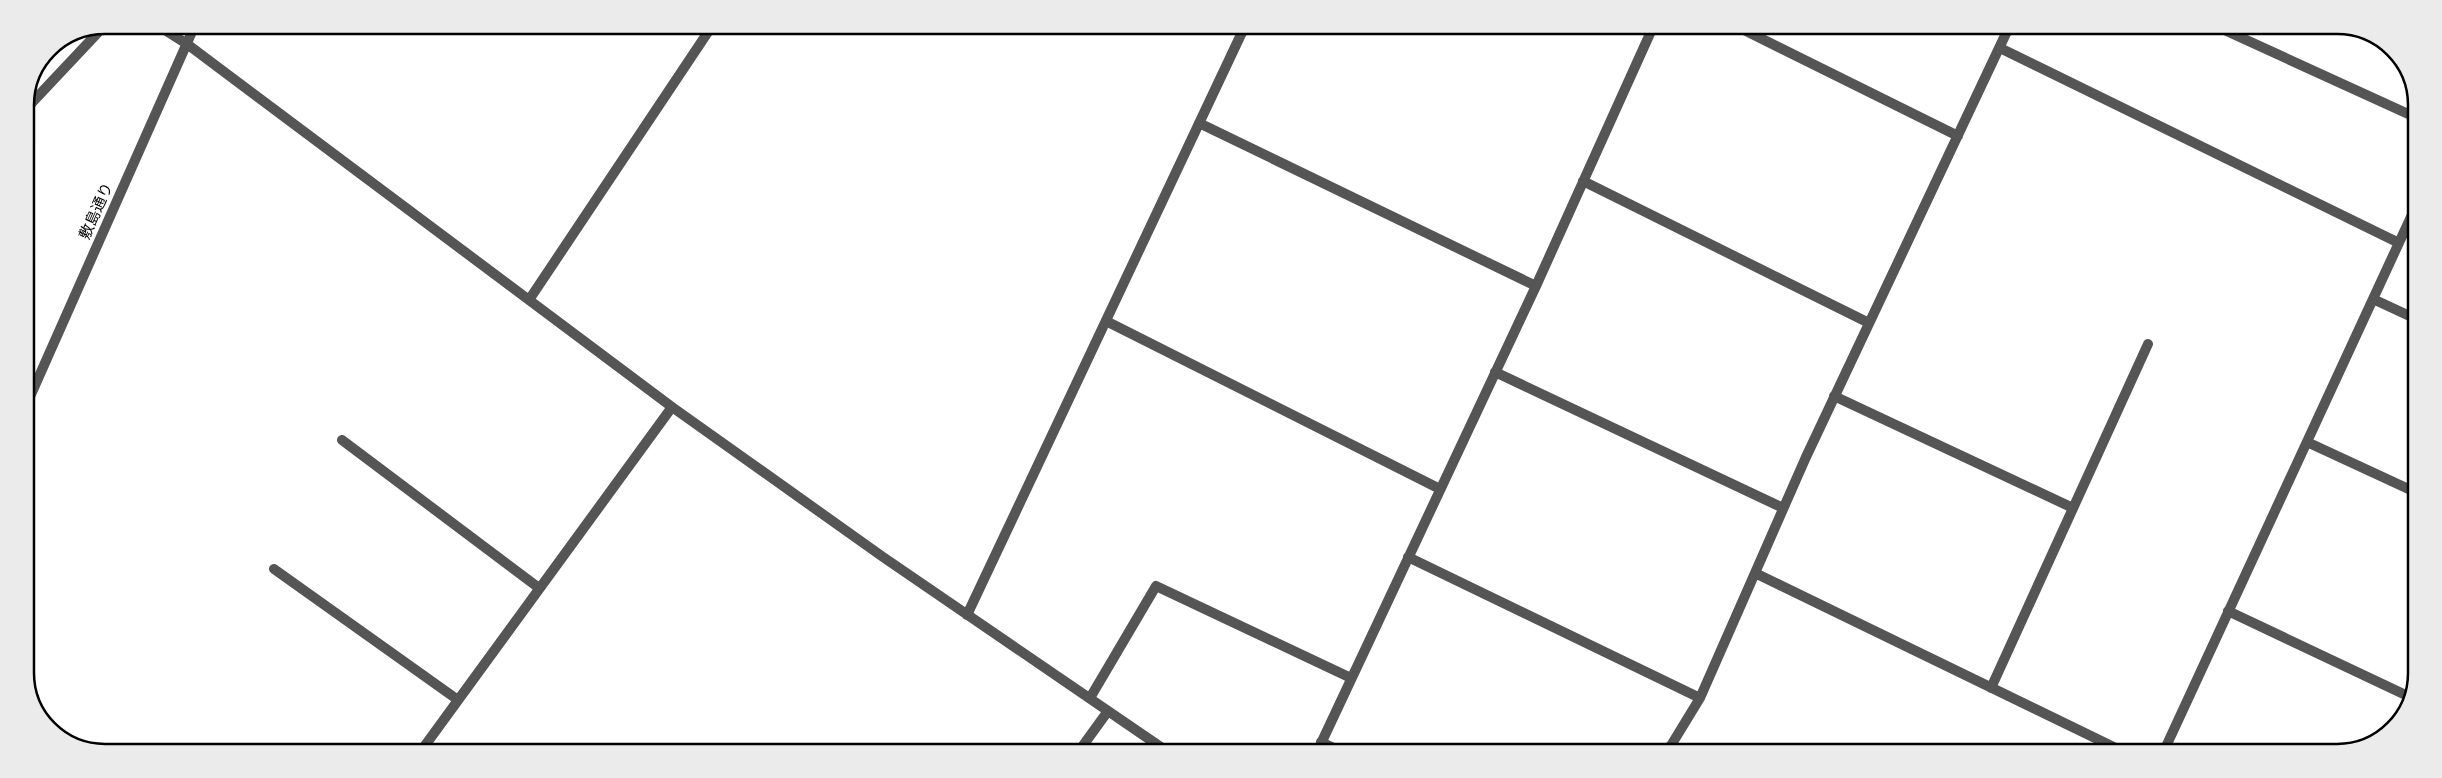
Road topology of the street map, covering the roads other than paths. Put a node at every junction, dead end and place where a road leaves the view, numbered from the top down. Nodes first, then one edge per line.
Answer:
1 (172, 34) edge
2 (191, 34) edge
3 (707, 34) edge
4 (1242, 34) edge
5 (1650, 34) edge
6 (1752, 34) edge
7 (2007, 34) edge
8 (2233, 34) edge
9 (96, 35) edge
10 (187, 44) junction
11 (2000, 48) junction
12 (34, 100) edge
13 (2408, 114) edge
14 (1199, 124) junction
15 (1958, 136) junction
16 (1583, 181) junction
17 (2408, 223) edge
18 (2399, 243) junction
19 (1536, 286) junction
20 (2374, 299) junction
21 (529, 300) junction
22 (2408, 315) edge
23 (1106, 322) junction
24 (1870, 323) junction
25 (2148, 344) dead end
26 (1495, 372) junction
27 (34, 388) edge
28 (1834, 396) junction
29 (672, 407) junction
30 (342, 440) dead end
31 (2307, 442) junction
32 (1440, 489) junction
33 (2408, 489) edge
34 (1784, 508) junction
35 (2073, 508) junction
36 (1408, 557) junction
37 (274, 569) dead end
38 (1755, 573) junction
39 (539, 588) junction
40 (2228, 611) junction
41 (967, 615) junction
42 (1352, 678) junction
43 (1991, 688) junction
44 (2405, 695) edge
45 (1090, 698) junction
46 (1700, 698) junction
47 (458, 700) junction
48 (1108, 711) junction
49 (1321, 742) joint
50 (426, 744) edge
51 (1084, 744) edge
52 (1156, 744) edge
53 (1325, 744) edge
54 (1672, 744) edge
55 (2107, 744) edge
56 (2167, 744) edge

1 - 10 street
2 - 10 street, 敷島通り
3 - 21 street
4 - 14 street
5 - 16 street
6 - 15 street
7 - 11 street
8 - 13 street
9 - 12 street
10 - 21 street
10 - 27 street, 敷島通り
11 - 15 street
11 - 18 street
14 - 19 street
14 - 23 street
15 - 24 street
16 - 19 street
16 - 24 street
17 - 18 street
18 - 20 street
19 - 26 street
20 - 22 street
20 - 31 street
21 - 29 street
23 - 32 street
23 - 41 street
24 - 28 street
25 - 35 street
26 - 32 street
26 - 34 street
28 - 34 street
28 - 35 street
29 - 39 street
29 - 41 street
30 - 39 street
31 - 33 street
31 - 40 street
32 - 36 street
34 - 38 street
35 - 43 street
36 - 42 street
36 - 46 street
37 - 47 street
38 - 43 street
38 - 46 street
39 - 47 street
40 - 44 street
40 - 56 street
41 - 45 street
42 - 45 street
42 - 49 street
43 - 55 street
45 - 48 street
46 - 54 street
47 - 50 street
48 - 51 street
48 - 52 street
49 - 53 street

